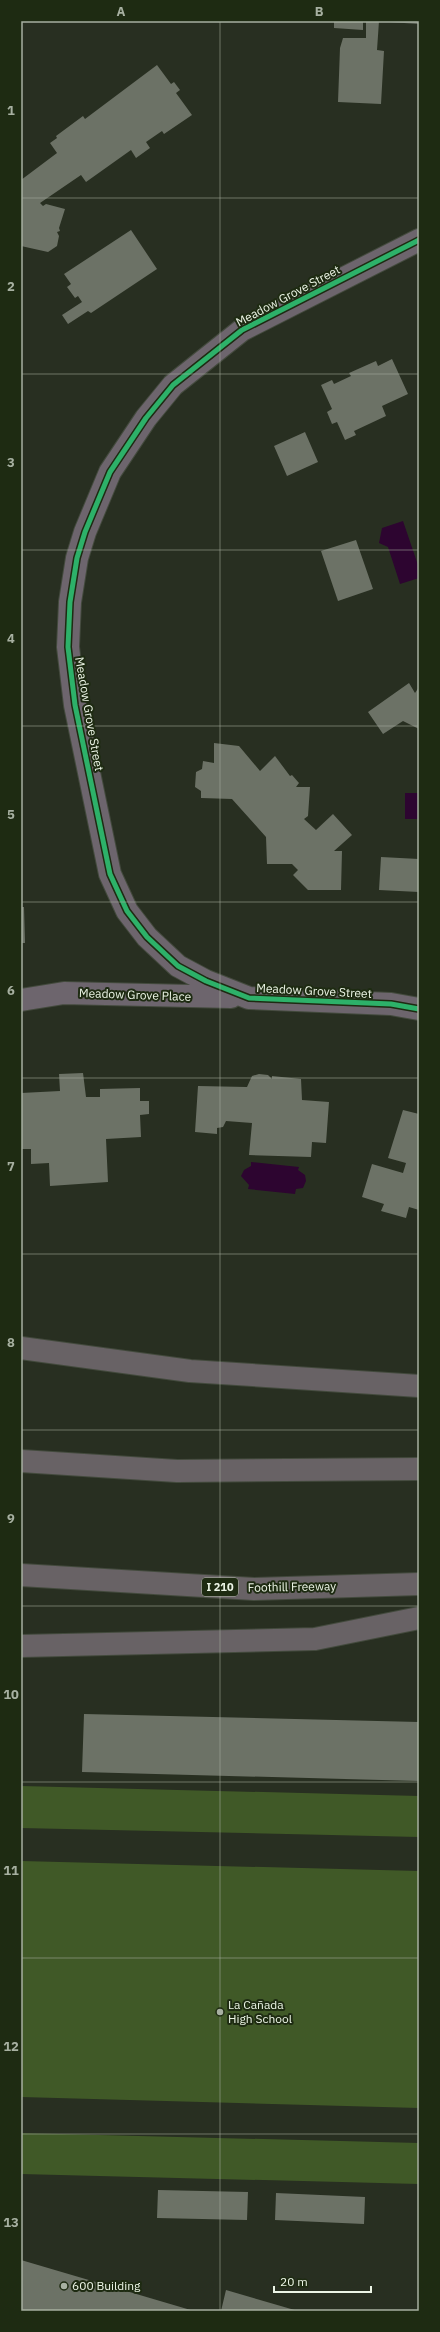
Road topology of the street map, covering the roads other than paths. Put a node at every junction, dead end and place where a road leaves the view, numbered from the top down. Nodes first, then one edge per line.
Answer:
1 (419, 240) edge
2 (249, 998) junction
3 (21, 1000) edge
4 (419, 1009) edge
5 (21, 1348) edge
6 (419, 1386) edge
7 (21, 1461) edge
8 (419, 1469) edge
9 (21, 1575) edge
10 (419, 1584) edge
11 (419, 1618) edge
12 (21, 1646) edge

1 - 2 street, Meadow Grove Street
2 - 3 street, Meadow Grove Place
2 - 4 street, Meadow Grove Street
5 - 6 highway
7 - 8 highway
9 - 10 highway, Foothill Freeway / I 210
11 - 12 highway

